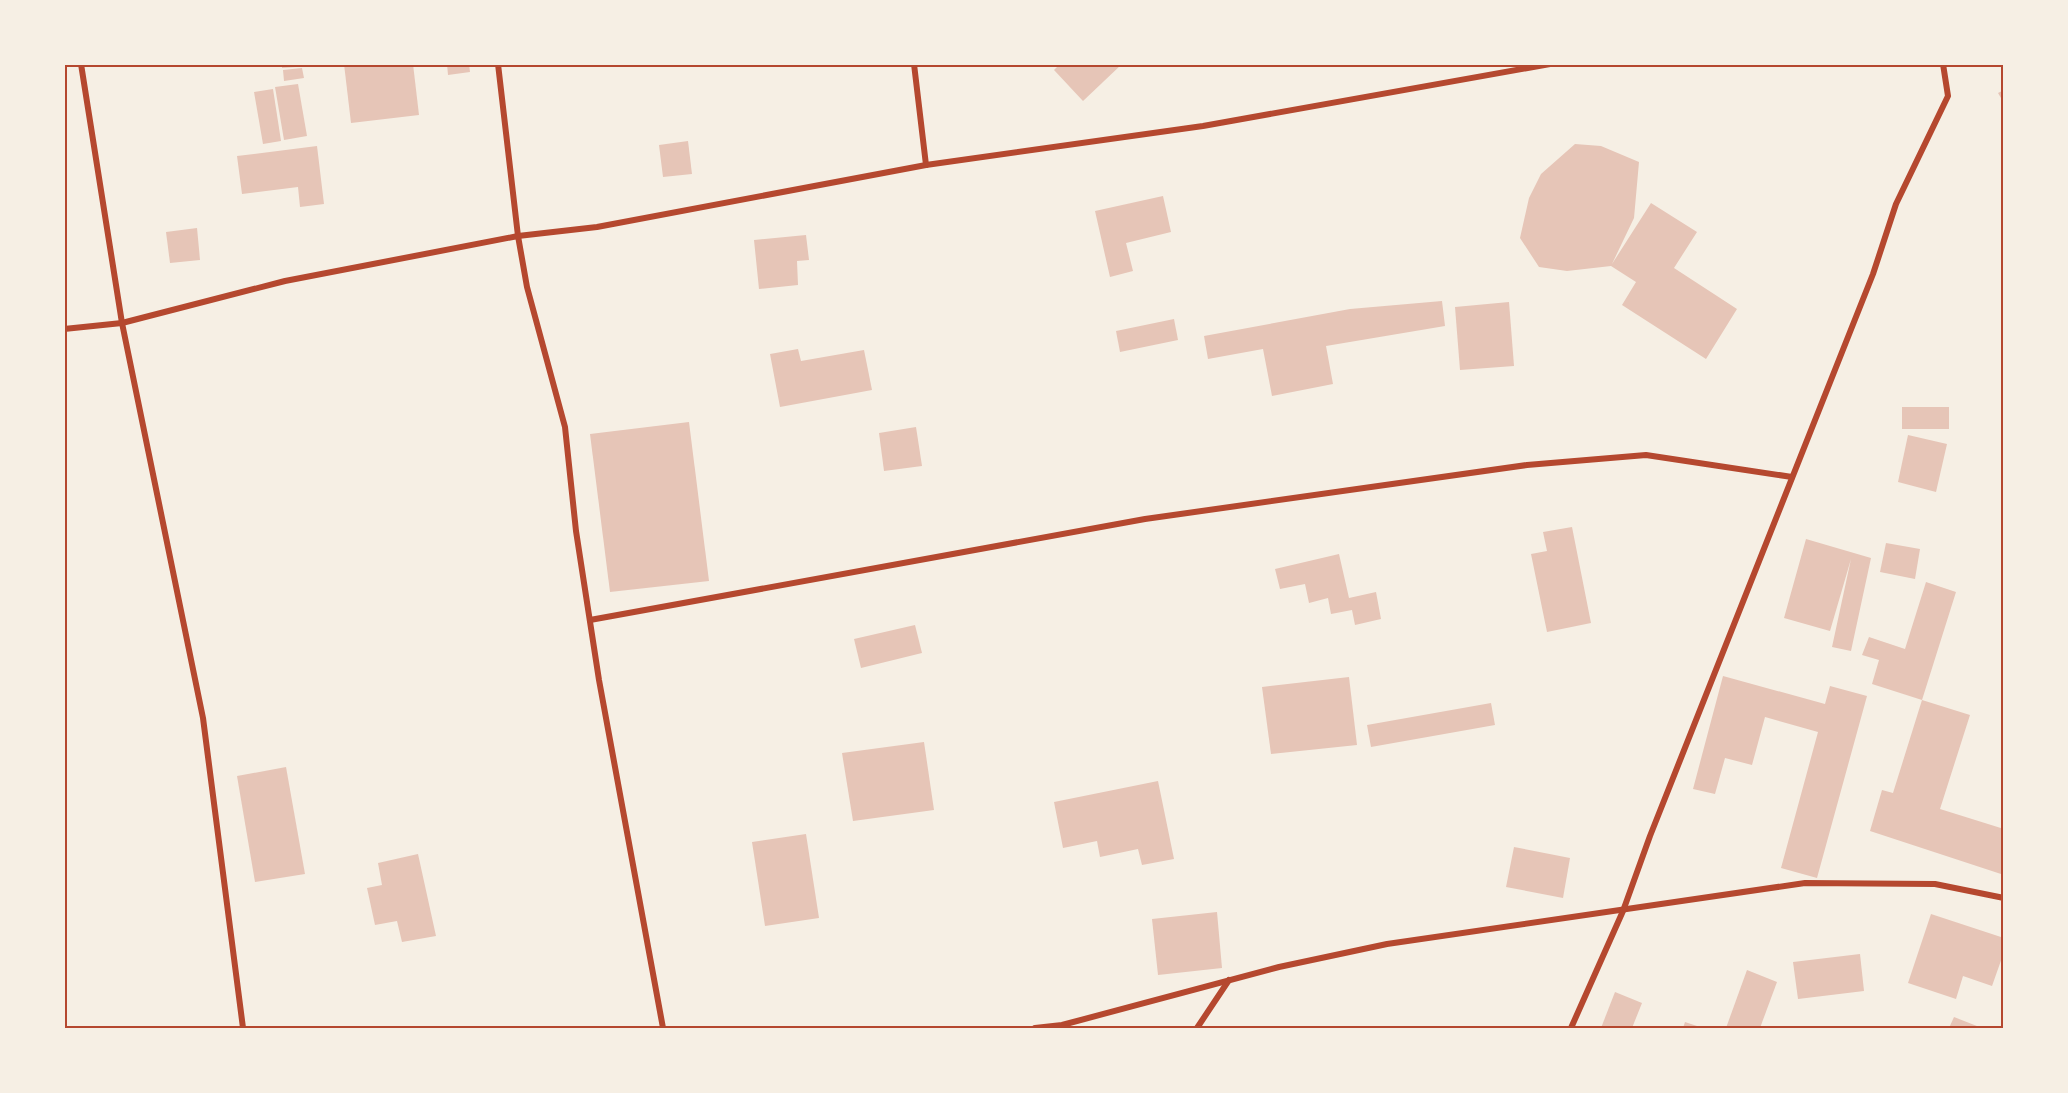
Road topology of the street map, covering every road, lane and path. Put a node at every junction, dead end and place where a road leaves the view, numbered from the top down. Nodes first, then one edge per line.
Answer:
1 (81, 64) edge
2 (498, 64) edge
3 (914, 64) edge
4 (1550, 64) edge
5 (1943, 64) edge
6 (926, 165) junction
7 (518, 236) junction
8 (122, 323) junction
9 (64, 328) edge
10 (1792, 477) junction
11 (590, 620) junction
12 (2004, 898) edge
13 (1623, 910) junction
14 (1229, 980) junction
15 (243, 1029) edge
16 (663, 1029) edge
17 (1035, 1029) edge
18 (1197, 1029) edge
19 (1571, 1029) edge

1 - 8 street
2 - 7 street
3 - 6 street
4 - 6 street
5 - 10 street
6 - 7 street
7 - 8 street
7 - 11 street
8 - 9 street
8 - 15 street
10 - 11 street
10 - 13 street
11 - 16 street
12 - 13 street
13 - 14 street
13 - 19 street
14 - 17 street
14 - 18 street

